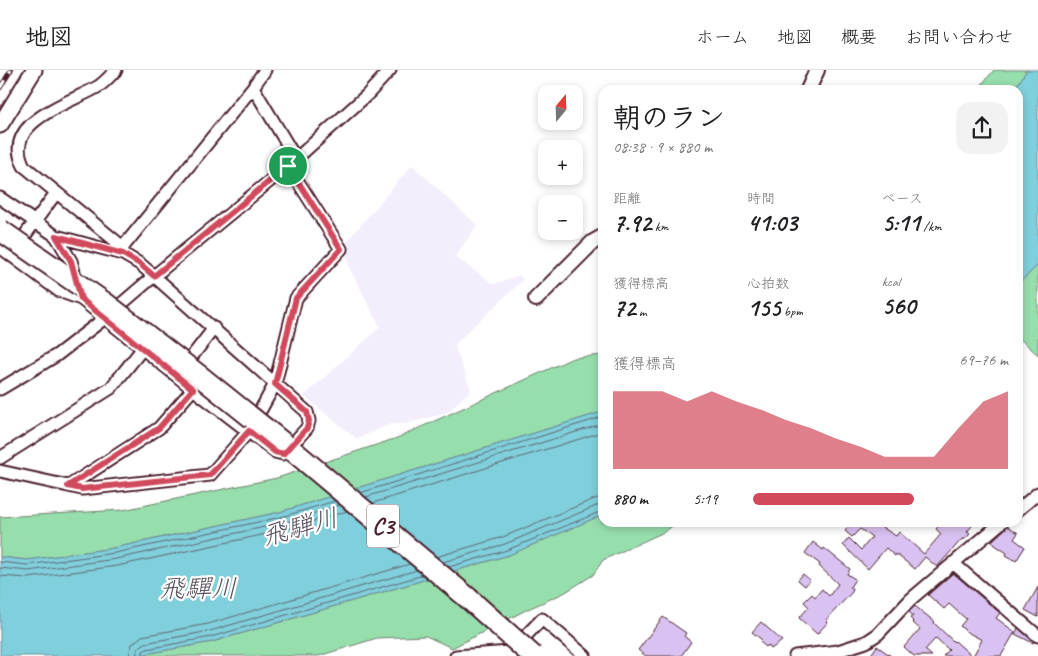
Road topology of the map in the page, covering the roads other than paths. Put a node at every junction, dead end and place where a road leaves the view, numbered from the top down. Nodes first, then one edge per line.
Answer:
1 (34, 70) edge
2 (116, 70) edge
3 (265, 70) edge
4 (390, 70) edge
5 (817, 70) edge
6 (810, 85) edge
7 (253, 87) junction
8 (0, 125) edge
9 (292, 162) junction
10 (56, 193) junction
11 (0, 198) edge
12 (34, 222) junction
13 (0, 230) edge
14 (56, 236) junction
15 (598, 239) edge
16 (0, 247) edge
17 (123, 251) junction
18 (10, 255) junction
19 (154, 276) junction
20 (81, 299) junction
21 (536, 299) dead end
22 (105, 318) junction
23 (214, 328) junction
24 (143, 348) junction
25 (177, 376) junction
26 (275, 384) junction
27 (0, 389) edge
28 (193, 389) junction
29 (249, 431) junction
30 (0, 458) edge
31 (0, 471) edge
32 (68, 486) junction
33 (1038, 493) edge
34 (1023, 506) edge
35 (996, 527) edge
36 (953, 563) junction
37 (1038, 636) edge
38 (866, 642) junction
39 (513, 654) edge
40 (456, 656) edge
41 (534, 656) edge
42 (585, 656) edge
43 (795, 656) edge
44 (856, 656) edge

1 - 8 main road
2 - 10 street
3 - 7 street
4 - 9 street
5 - 6 street
7 - 9 street
7 - 17 street
9 - 19 street
9 - 26 street
10 - 12 street
10 - 17 street
11 - 12 street
12 - 14 street
12 - 18 street
13 - 41 highway, C3, bridge
14 - 17 street
14 - 20 street
15 - 21 street
16 - 18 street
17 - 19 street
18 - 20 street
19 - 22 street
19 - 23 street
20 - 22 street
22 - 24 street
22 - 27 street
23 - 25 street
23 - 26 street
24 - 25 street
24 - 30 street
25 - 28 street
26 - 29 street
26 - 29 street
28 - 29 street
28 - 32 street
29 - 32 street
31 - 32 street
33 - 34 street
35 - 36 street
36 - 37 street
36 - 38 street
38 - 43 street
38 - 44 street
39 - 40 street
39 - 42 street

